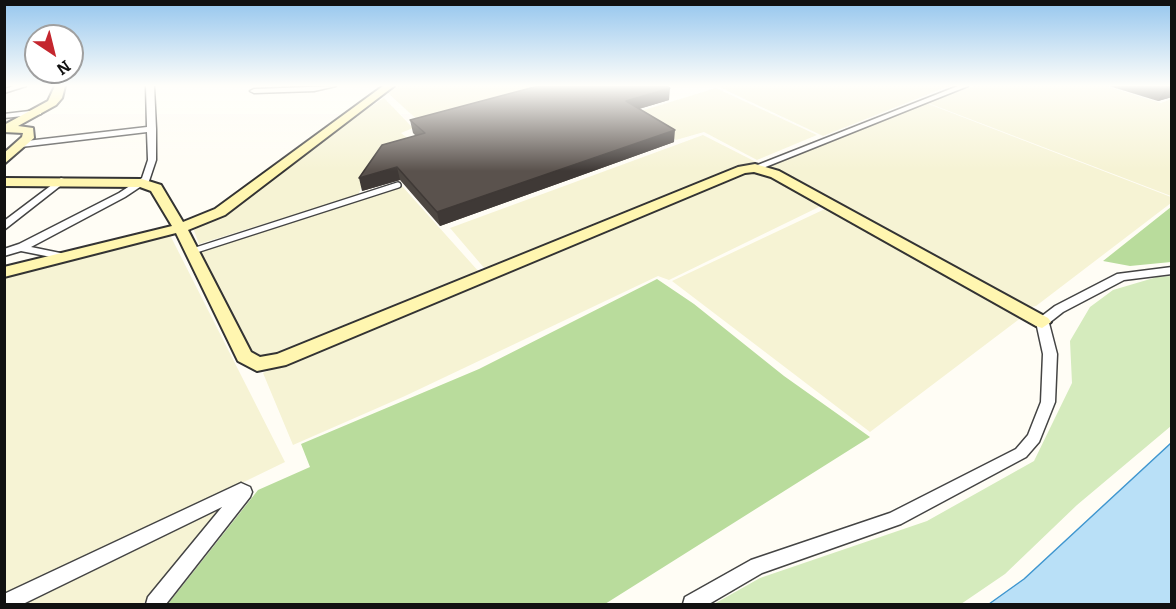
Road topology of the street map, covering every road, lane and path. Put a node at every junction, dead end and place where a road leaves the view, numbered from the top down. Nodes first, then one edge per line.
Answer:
1 (33, 114) edge
2 (151, 114) edge
3 (352, 114) edge
4 (892, 114) edge
5 (5, 129) edge
6 (152, 129) junction
7 (21, 144) junction
8 (4, 160) edge
9 (755, 168) junction
10 (61, 181) junction
11 (4, 182) edge
12 (142, 183) junction
13 (398, 185) dead end
14 (4, 227) edge
15 (180, 228) junction
16 (4, 244) edge
17 (21, 248) junction
18 (192, 251) junction
19 (4, 253) edge
20 (66, 257) junction
21 (1172, 270) edge
22 (4, 272) edge
23 (1042, 322) junction
24 (4, 604) edge
25 (154, 604) edge
26 (692, 604) edge

1 - 5 street
2 - 6 street
3 - 15 street
4 - 9 street
5 - 7 street
6 - 7 street
6 - 12 street
7 - 8 street
9 - 18 street
9 - 23 street
10 - 11 street
10 - 12 street
10 - 14 street
12 - 15 street
12 - 17 street
13 - 18 lane
15 - 18 street
15 - 20 street
16 - 17 street
17 - 19 street
17 - 20 street
20 - 22 street
21 - 23 street
23 - 26 street
24 - 25 street

